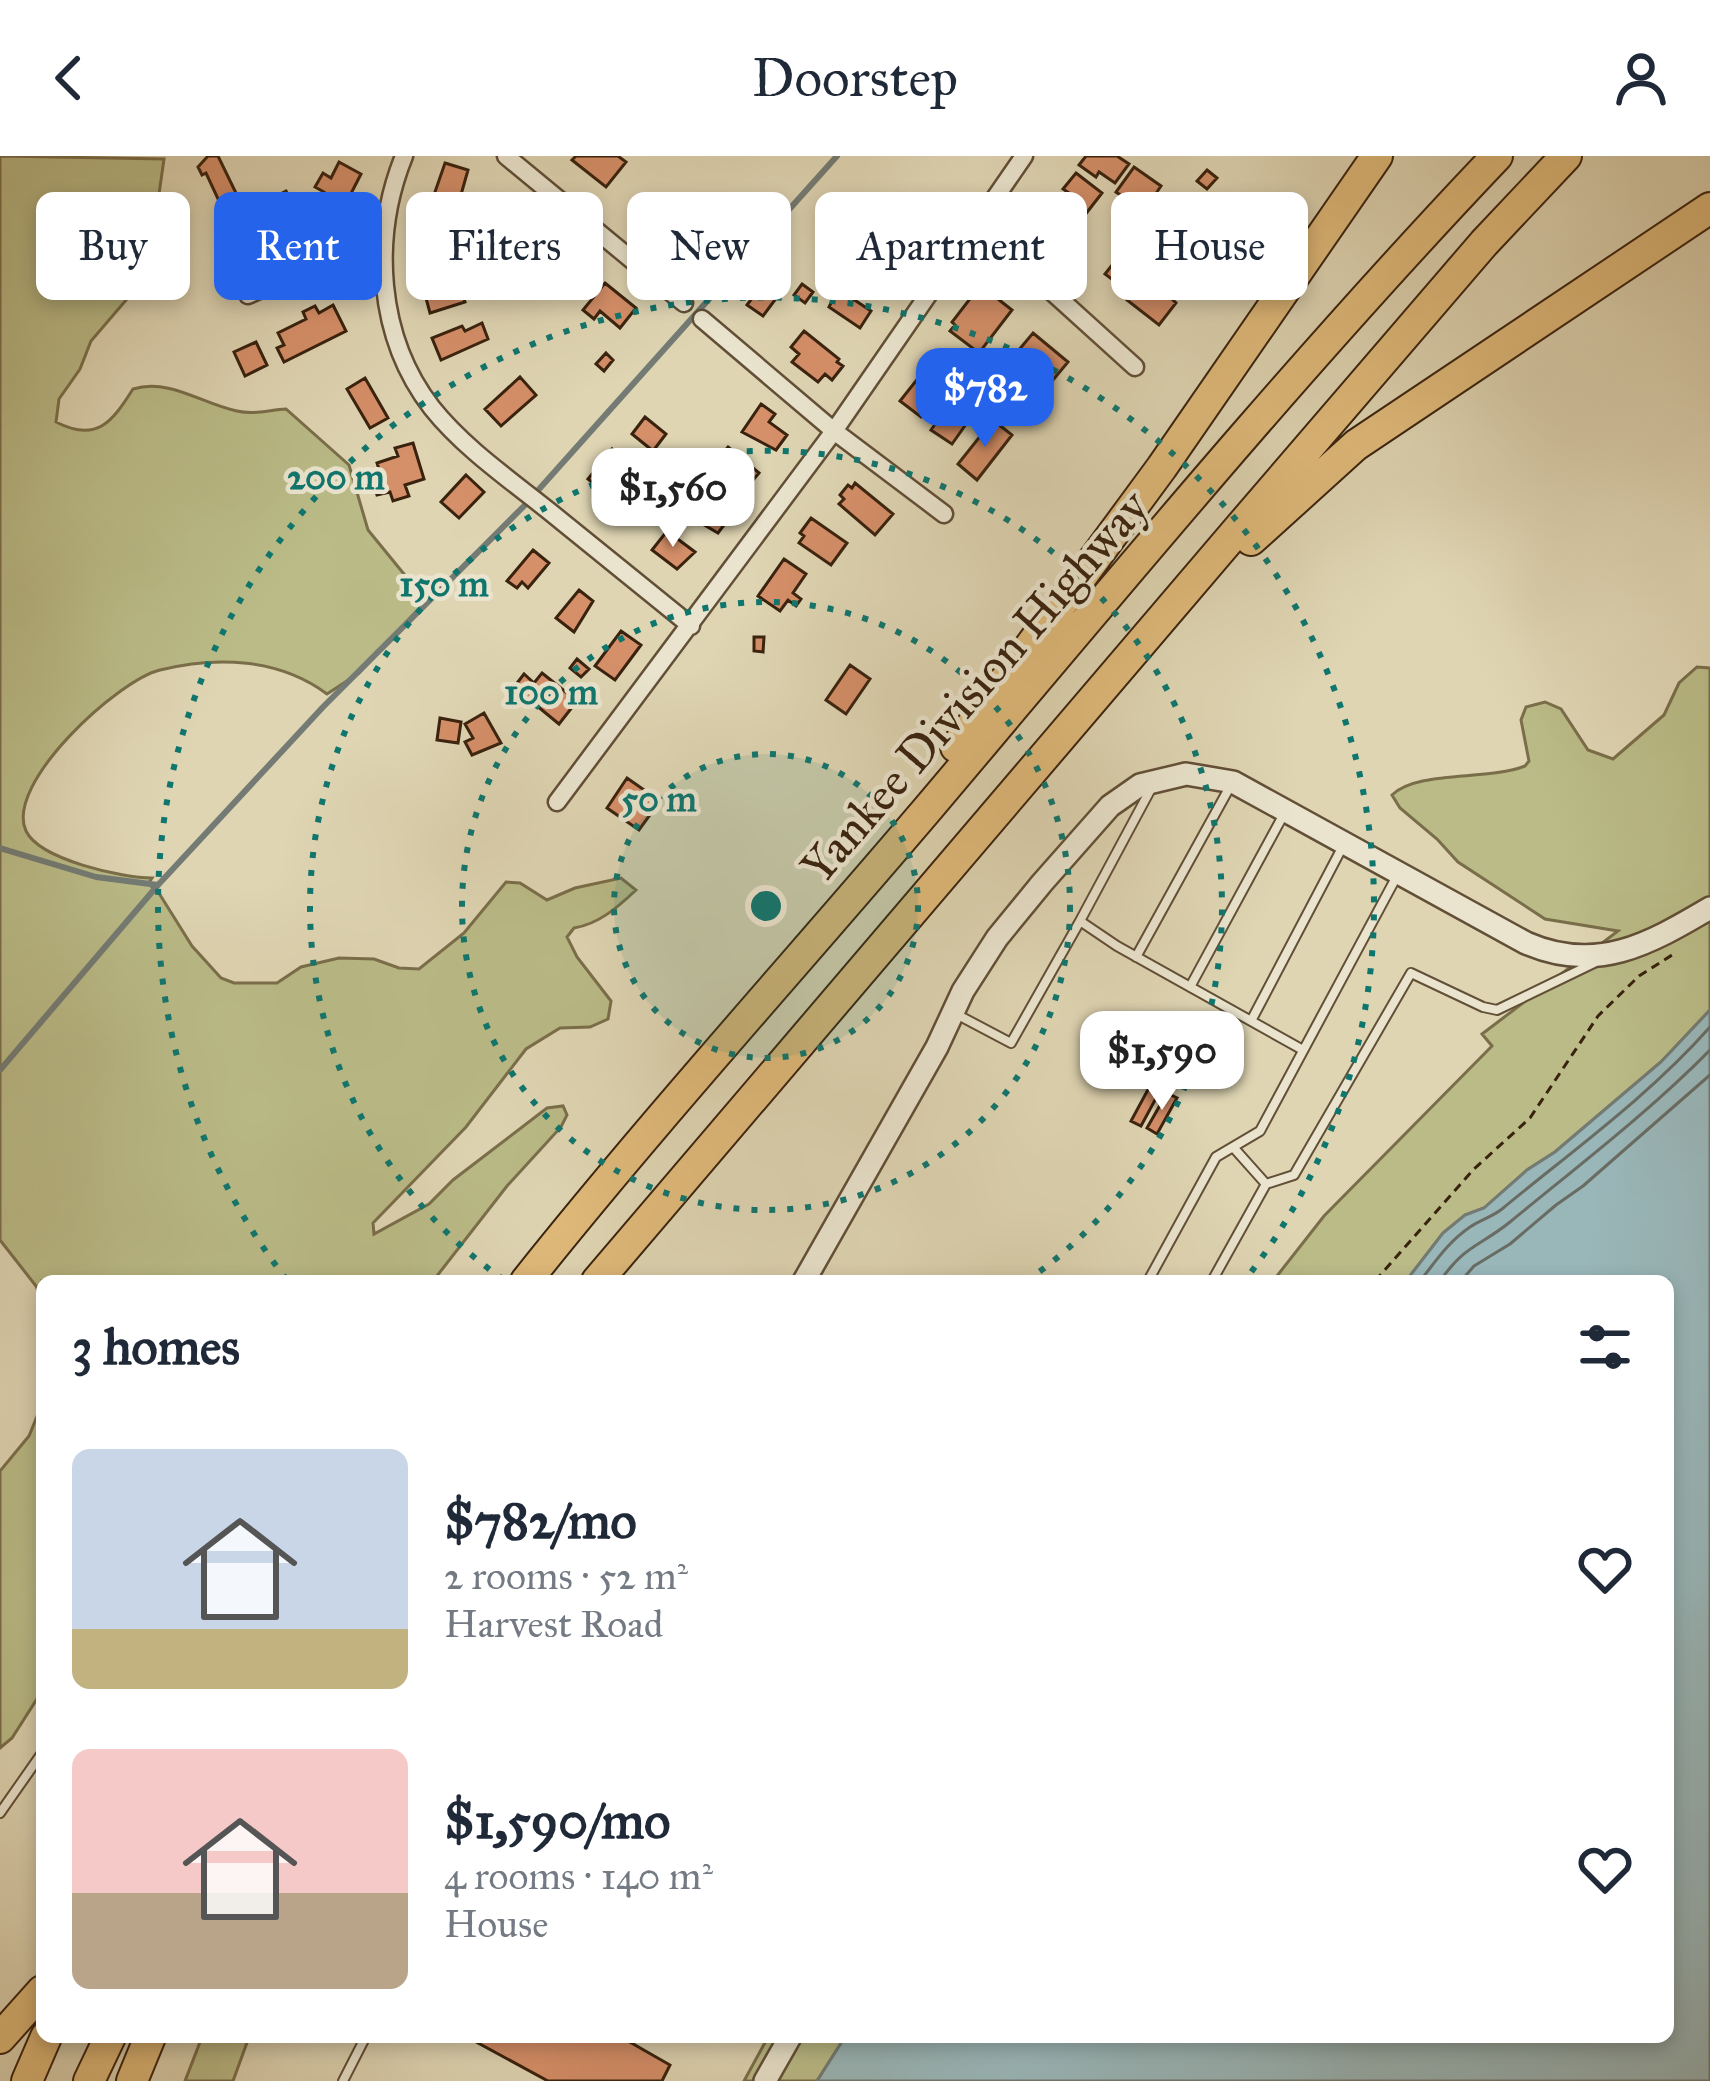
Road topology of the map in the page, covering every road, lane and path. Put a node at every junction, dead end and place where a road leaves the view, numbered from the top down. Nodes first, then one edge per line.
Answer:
1 (404, 156) edge
2 (506, 156) edge
3 (1024, 156) edge
4 (1377, 156) edge
5 (1497, 156) edge
6 (1566, 156) edge
7 (998, 192) edge
8 (1710, 208) edge
9 (382, 253) joint
10 (923, 300) edge
11 (1062, 300) edge
12 (684, 303) dead end
13 (702, 319) dead end
14 (1136, 367) dead end
15 (834, 431) junction
16 (944, 514) dead end
17 (691, 626) junction
18 (1154, 629) junction
19 (1156, 779) junction
20 (1232, 782) junction
21 (557, 802) dead end
22 (1286, 811) junction
23 (1345, 843) junction
24 (1398, 872) junction
25 (1710, 908) edge
26 (843, 909) junction
27 (1080, 921) junction
28 (1678, 951) dead end
29 (1606, 956) junction
30 (1136, 957) junction
31 (1190, 987) junction
32 (953, 1013) junction
33 (1251, 1021) junction
34 (1303, 1050) junction
35 (1233, 1147) junction
36 (1266, 1184) junction
37 (531, 1275) edge
38 (602, 1275) edge
39 (807, 1275) edge
40 (1151, 1275) edge
41 (1215, 1275) edge
42 (1380, 1275) edge
43 (36, 1762) edge
44 (0, 1813) edge
45 (36, 1998) edge
46 (0, 2038) edge
47 (43, 2043) edge
48 (107, 2043) edge
49 (147, 2043) edge
50 (362, 2043) edge
51 (787, 2043) edge
52 (27, 2081) edge
53 (89, 2081) edge
54 (133, 2081) edge
55 (343, 2081) edge
56 (765, 2081) edge

1 - 9 street
2 - 12 street
3 - 7 street
4 - 26 highway
5 - 26 highway, Yankee Division Highway
6 - 18 highway, Yankee Division Highway
8 - 18 highway
9 - 17 street
10 - 15 street
11 - 14 street
13 - 15 street
15 - 16 street
15 - 17 street
17 - 21 street
18 - 38 highway, Yankee Division Highway
19 - 20 street
19 - 27 lane
19 - 32 street
20 - 22 street
20 - 30 lane
22 - 23 street
22 - 31 lane
23 - 24 street
23 - 33 lane
24 - 29 street
24 - 34 lane
25 - 29 street
26 - 37 highway, Yankee Division Highway
27 - 30 lane
27 - 32 lane
28 - 42 path
29 - 36 lane
30 - 31 lane
31 - 33 lane
32 - 39 street
33 - 34 lane
34 - 35 lane
35 - 36 lane
35 - 40 lane
36 - 41 lane
43 - 44 lane
45 - 46 highway
47 - 52 highway
48 - 53 highway
49 - 54 highway
50 - 55 lane
51 - 56 street

